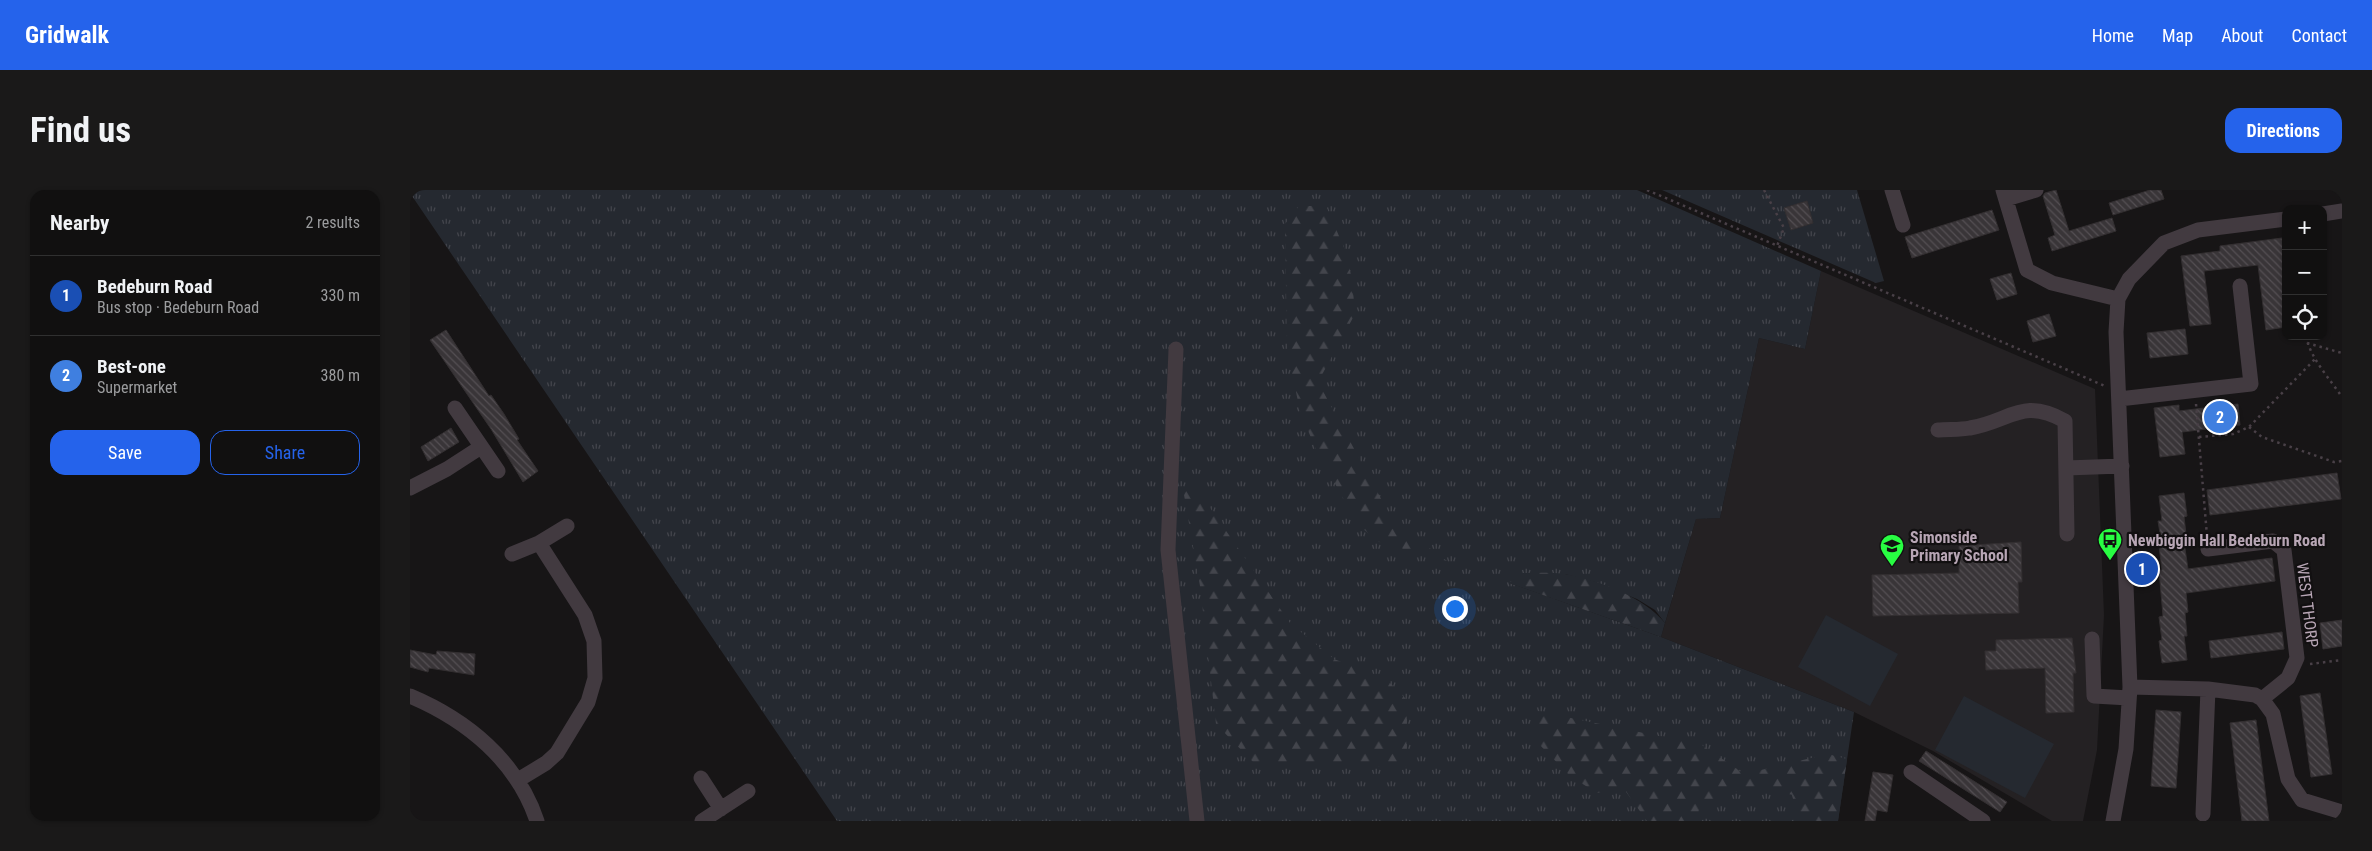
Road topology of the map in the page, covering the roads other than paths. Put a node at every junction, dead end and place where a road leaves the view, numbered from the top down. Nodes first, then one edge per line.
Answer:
1 (1892, 190) edge
2 (2036, 190) edge
3 (2005, 195) edge
4 (2342, 211) edge
5 (2327, 213) edge
6 (2282, 220) edge
7 (1903, 225) dead end
8 (2240, 286) dead end
9 (2118, 299) junction
10 (1176, 349) dead end
11 (2119, 392) junction
12 (455, 408) dead end
13 (1938, 430) dead end
14 (481, 447) junction
15 (2122, 466) junction
16 (2066, 468) junction
17 (498, 471) dead end
18 (410, 488) edge
19 (567, 526) dead end
20 (2067, 534) dead end
21 (539, 543) junction
22 (2208, 549) road end
23 (512, 554) dead end
24 (2092, 639) dead end
25 (2208, 690) junction
26 (2130, 693) junction
27 (410, 696) edge
28 (2262, 699) junction
29 (1911, 772) dead end
30 (701, 778) dead end
31 (518, 780) junction
32 (748, 792) dead end
33 (721, 809) junction
34 (2342, 812) edge
35 (2203, 814) dead end
36 (1968, 816) edge
37 (537, 821) edge
38 (702, 821) edge
39 (1197, 821) edge
40 (1983, 821) edge
41 (2113, 821) edge

1 - 7 street
2 - 3 street
3 - 9 street
4 - 5 street
6 - 9 street
8 - 11 street
9 - 11 street
10 - 39 street
11 - 15 street
12 - 14 street
13 - 16 street
14 - 17 street
14 - 18 street
15 - 16 street
15 - 26 street
16 - 20 street
19 - 21 street
21 - 23 street
21 - 31 street
22 - 28 street, WEST THORP
24 - 26 street
25 - 26 street
25 - 28 street
25 - 35 street
26 - 41 street
27 - 31 street
28 - 34 street
29 - 36 street
30 - 33 street
31 - 37 street
32 - 33 street
33 - 38 street
36 - 40 street

